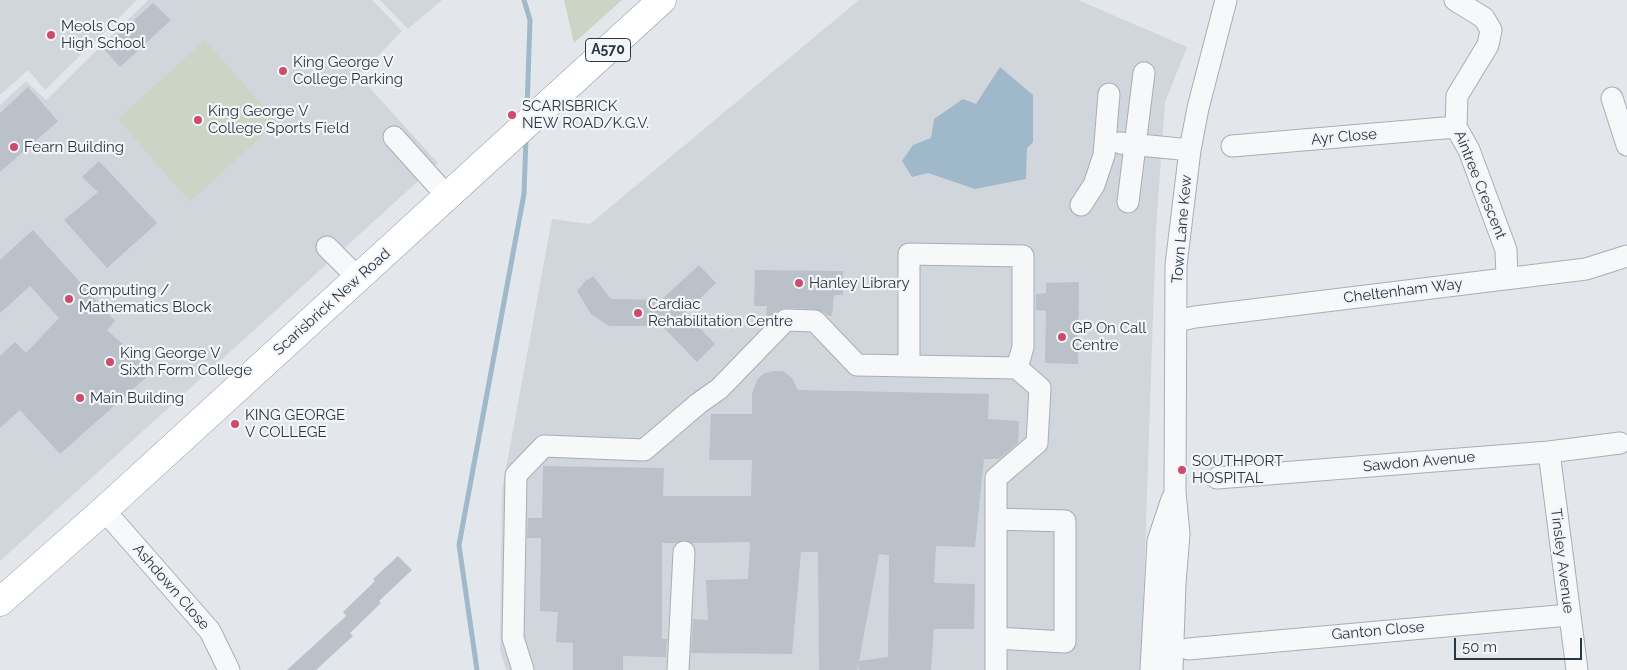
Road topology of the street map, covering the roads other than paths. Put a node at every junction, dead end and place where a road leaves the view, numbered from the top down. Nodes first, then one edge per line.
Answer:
1 (662, 0) edge
2 (1226, 0) edge
3 (1455, 0) edge
4 (1144, 73) dead end
5 (1109, 94) dead end
6 (1619, 109) edge
7 (1456, 127) junction
8 (394, 137) dead end
9 (1105, 142) junction
10 (1135, 145) junction
11 (1627, 145) edge
12 (1232, 146) dead end
13 (1190, 150) junction
14 (447, 196) junction
15 (1128, 202) dead end
16 (1080, 205) dead end
17 (327, 246) dead end
18 (1627, 256) edge
19 (358, 278) junction
20 (1507, 278) junction
21 (1177, 321) junction
22 (909, 366) junction
23 (1017, 368) junction
24 (1620, 443) dead end
25 (1549, 452) junction
26 (1217, 478) dead end
27 (1175, 492) junction
28 (104, 510) junction
29 (996, 519) junction
30 (684, 552) dead end
31 (0, 602) edge
32 (1569, 615) junction
33 (996, 638) junction
34 (1188, 649) dead end
35 (229, 670) edge
36 (523, 670) edge
37 (678, 670) edge
38 (996, 670) edge
39 (1151, 670) edge
40 (1172, 670) edge
41 (1577, 670) edge

1 - 14 highway, Scarisbrick New Road / A570
2 - 13 street, Town Lane Kew
3 - 7 street, Aintree Crescent
4 - 10 street
5 - 9 street
6 - 11 street
7 - 12 street, Ayr Close
7 - 20 street, Aintree Crescent
8 - 14 street
9 - 10 street
9 - 16 street
10 - 13 street
10 - 15 street
13 - 21 street, Town Lane Kew
14 - 19 highway, Scarisbrick New Road / A570
17 - 19 street
18 - 20 street, Cheltenham Way
19 - 28 highway, Scarisbrick New Road / A570
20 - 21 street, Cheltenham Way
21 - 27 street, Town Lane Kew
22 - 23 street
22 - 23 street
22 - 36 street
23 - 29 street
24 - 25 street, Sawdon Avenue
25 - 26 street, Sawdon Avenue
25 - 32 street, Tinsley Avenue
27 - 39 street, Town Lane Kew
27 - 40 street, Town Lane Kew
28 - 31 highway, Scarisbrick New Road / A570
28 - 35 street, Ashdown Close
29 - 33 street
29 - 33 street
30 - 37 street
32 - 34 street, Ganton Close
32 - 41 street, Tinsley Avenue
33 - 38 street

